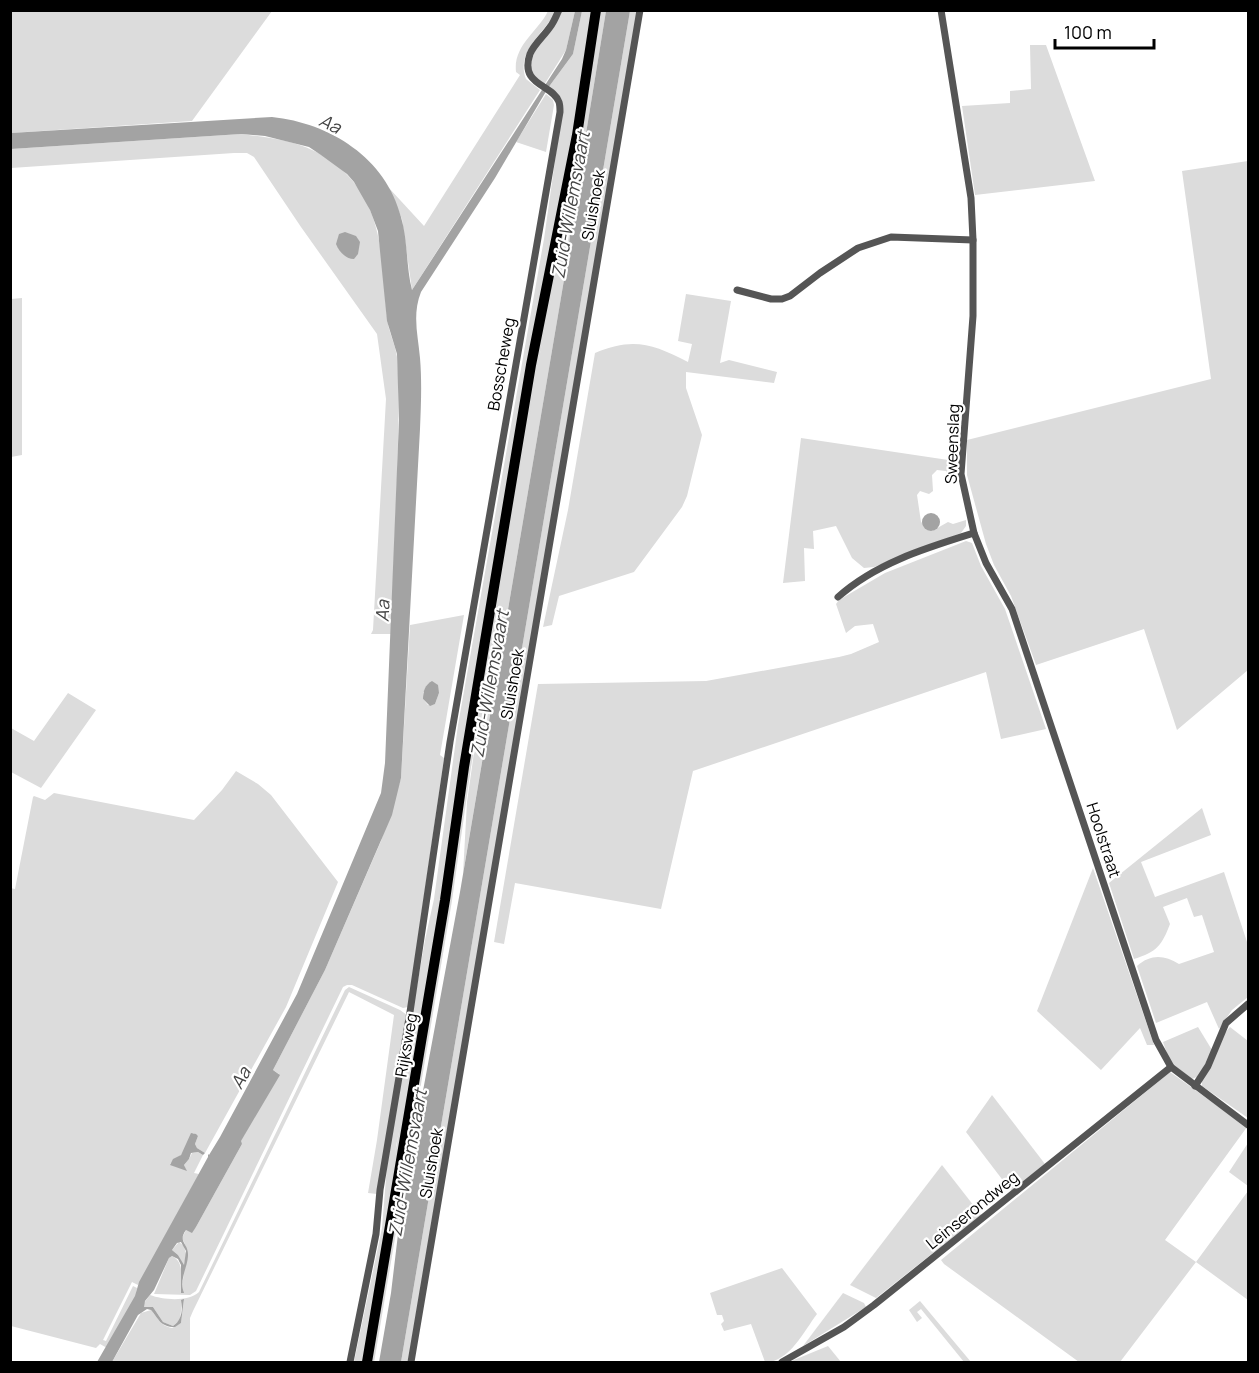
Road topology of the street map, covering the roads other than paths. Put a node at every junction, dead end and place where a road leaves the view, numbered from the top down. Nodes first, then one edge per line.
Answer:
1 (559, 10) edge
2 (596, 10) edge
3 (640, 10) edge
4 (941, 10) edge
5 (973, 240) junction
6 (737, 290) dead end
7 (974, 533) junction
8 (838, 597) dead end
9 (470, 732) joint
10 (450, 742) joint
11 (1248, 1004) edge
12 (1171, 1067) junction
13 (1196, 1086) junction
14 (1248, 1125) edge
15 (350, 1362) edge
16 (367, 1362) edge
17 (411, 1362) edge
18 (782, 1362) edge

1 - 10 street, Bosscheweg
2 - 9 main road, Bosscheweg
3 - 17 street, Sluishoek
4 - 5 street, Sweenslag
5 - 6 street
5 - 7 street, Sweenslag
7 - 8 street
7 - 12 street, Hoolstraat
9 - 16 main road, Rijksweg
10 - 15 street, Rijksweg
11 - 13 street
12 - 13 street, Hoolstraat
12 - 18 street, Leinserondweg
13 - 14 street, Hoolstraat

